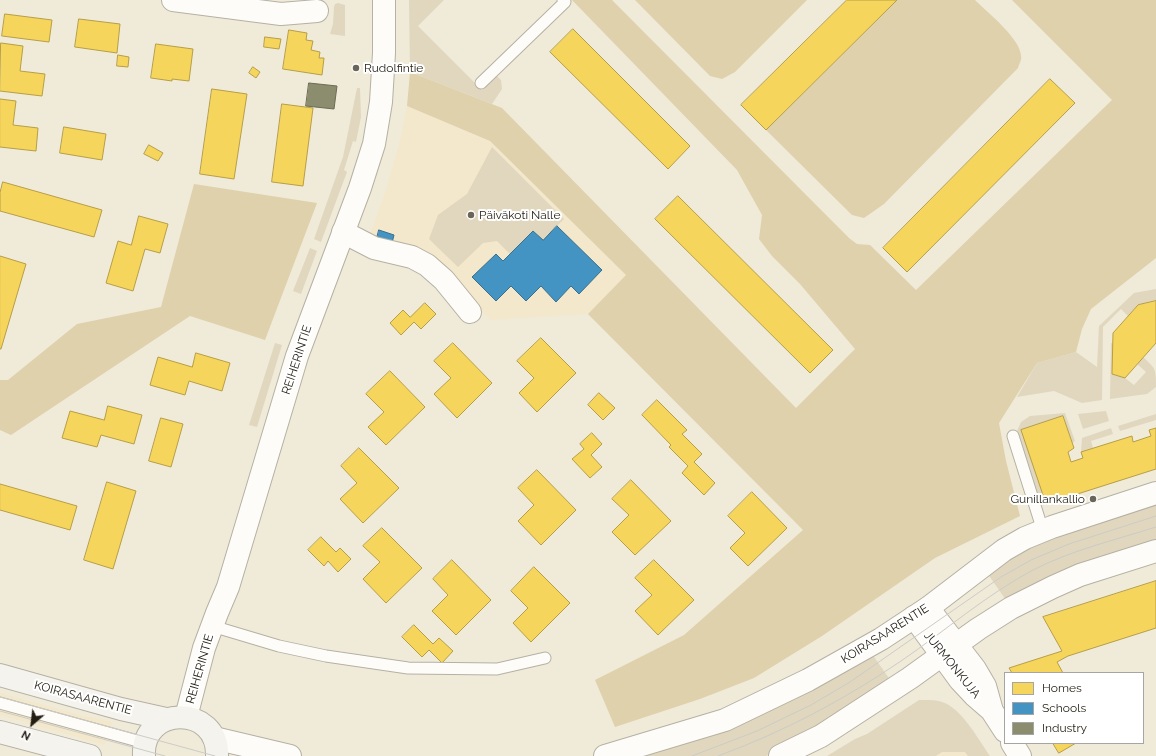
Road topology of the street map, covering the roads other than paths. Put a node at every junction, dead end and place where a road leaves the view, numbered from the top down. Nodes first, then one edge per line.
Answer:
1 (173, 0) edge
2 (384, 0) edge
3 (562, 0) edge
4 (317, 11) dead end
5 (481, 83) dead end
6 (343, 232) junction
7 (470, 312) dead end
8 (1013, 436) dead end
9 (1156, 493) edge
10 (1043, 531) junction
11 (1156, 551) edge
12 (921, 613) junction
13 (212, 626) junction
14 (950, 650) junction
15 (545, 658) dead end
16 (0, 675) edge
17 (0, 703) edge
18 (176, 718) junction
19 (1004, 729) edge
20 (0, 732) edge
21 (1013, 744) edge
22 (216, 747) edge
23 (145, 750) edge
24 (90, 756) edge
25 (290, 756) edge
26 (605, 756) edge
27 (780, 756) edge
28 (1020, 756) edge

1 - 4 street
2 - 6 street, REIHERINTIE
3 - 5 lane
6 - 7 street
6 - 13 street, REIHERINTIE
8 - 10 lane
9 - 10 street, KOIRASAARENTIE
10 - 12 street, KOIRASAARENTIE
11 - 14 street
12 - 14 street, JURMONKUJA
12 - 26 street, KOIRASAARENTIE
13 - 15 lane
13 - 18 street, REIHERINTIE
14 - 19 street, JURMONKUJA
14 - 27 street
16 - 18 main road, KOIRASAARENTIE
17 - 23 lane
18 - 22 main road, KOIRASAARENTIE
18 - 23 main road
20 - 24 main road
21 - 28 street
22 - 25 street

